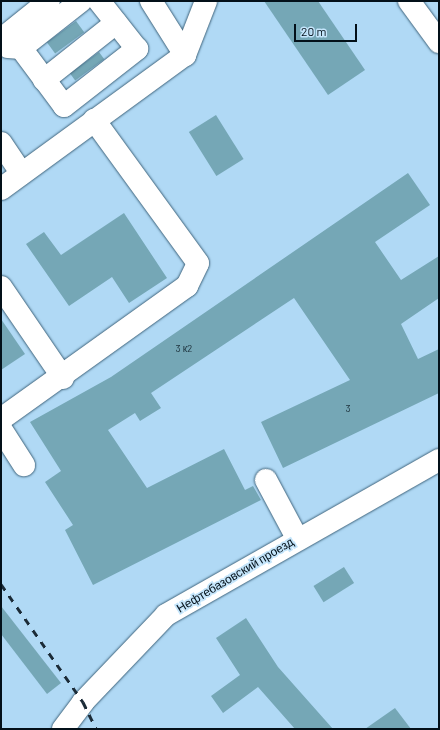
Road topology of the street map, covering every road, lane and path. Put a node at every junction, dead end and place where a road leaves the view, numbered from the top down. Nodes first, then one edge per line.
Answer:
1 (48, 1) edge
2 (80, 1) edge
3 (99, 1) edge
4 (151, 1) edge
5 (206, 1) edge
6 (409, 1) edge
7 (116, 23) junction
8 (8, 41) edge
9 (439, 42) edge
10 (185, 55) junction
11 (44, 80) junction
12 (94, 120) junction
13 (1, 143) edge
14 (20, 172) junction
15 (1, 189) edge
16 (1, 287) edge
17 (63, 378) junction
18 (1, 419) edge
19 (1, 429) edge
20 (439, 460) edge
21 (24, 465) dead end
22 (266, 480) dead end
23 (297, 538) junction
24 (63, 729) edge

1 - 8 street
2 - 8 street
3 - 7 street
4 - 10 street
5 - 10 street
6 - 9 street
7 - 11 street
7 - 11 street
8 - 11 street
10 - 12 street
12 - 14 street
12 - 17 street
13 - 14 street
14 - 15 street
16 - 17 street
17 - 18 street
19 - 21 street
20 - 23 street, Нефтебазовский проезд
22 - 23 street
23 - 24 street, Нефтебазовский проезд

